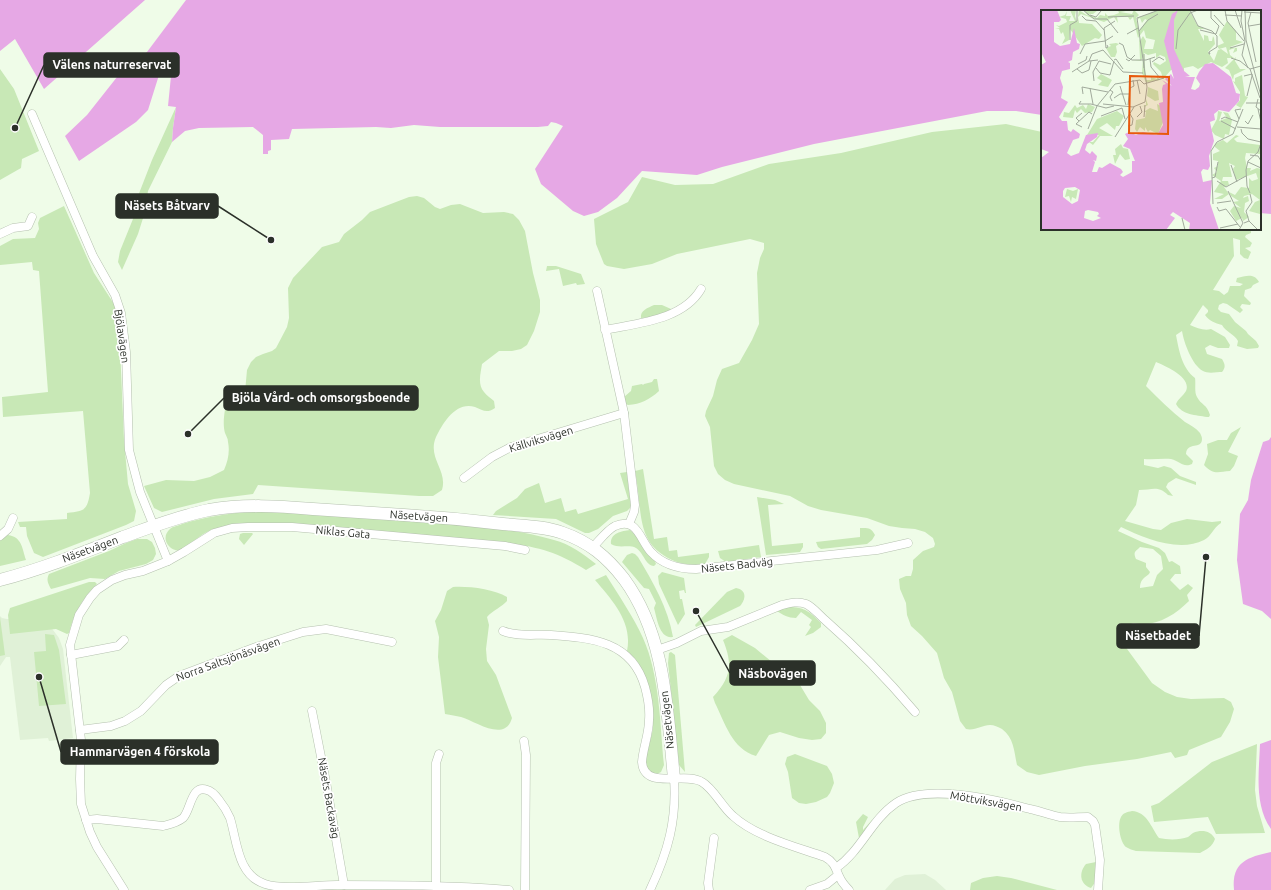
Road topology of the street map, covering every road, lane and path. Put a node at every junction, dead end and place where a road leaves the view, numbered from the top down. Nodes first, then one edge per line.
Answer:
1 (32, 114) dead end
2 (32, 217) dead end
3 (0, 234) edge
4 (701, 289) dead end
5 (597, 291) dead end
6 (605, 330) junction
7 (624, 413) junction
8 (464, 478) dead end
9 (13, 518) dead end
10 (629, 524) junction
11 (154, 526) junction
12 (0, 536) edge
13 (908, 543) dead end
14 (593, 547) junction
15 (525, 550) dead end
16 (168, 561) junction
17 (0, 580) edge
18 (503, 631) dead end
19 (124, 640) dead end
20 (392, 642) dead end
21 (657, 650) junction
22 (71, 655) junction
23 (312, 712) dead end
24 (915, 712) dead end
25 (80, 730) junction
26 (524, 742) dead end
27 (439, 754) dead end
28 (674, 778) junction
29 (86, 820) junction
30 (714, 838) dead end
31 (837, 872) junction
32 (344, 885) junction
33 (436, 887) junction
34 (399, 888) edge
35 (124, 890) edge
36 (509, 890) edge
37 (525, 890) edge
38 (650, 890) edge
39 (709, 890) edge
40 (810, 890) edge
41 (849, 890) edge
42 (1098, 890) edge

1 - 11 street, Bjölavägen
2 - 3 street
4 - 6 street
5 - 6 street
6 - 7 street
7 - 8 street, Källviksvägen
7 - 10 street
9 - 12 street
10 - 13 street, Näsets Badväg
10 - 14 street
11 - 14 street, Näsetvägen
11 - 16 street, Bjölavägen
11 - 17 street, Näsetvägen
14 - 21 street, Näsetvägen
15 - 16 street, Niklas Gata
16 - 22 street, Niklas Gata
18 - 28 street
19 - 22 street
20 - 25 street, Norra Saltsjönäsvägen
21 - 24 street
21 - 28 street, Näsetvägen
22 - 25 street, Niklas Gata
23 - 32 street, Näsets Backaväg
25 - 29 street, Niklas Gata
26 - 37 street
27 - 33 street
28 - 31 street
28 - 38 street
29 - 32 street
29 - 35 street, Niklas Gata
30 - 39 street
31 - 40 street, Möttviksvägen
31 - 41 street
31 - 42 street, Möttviksvägen
32 - 34 street
33 - 34 street
33 - 36 street

